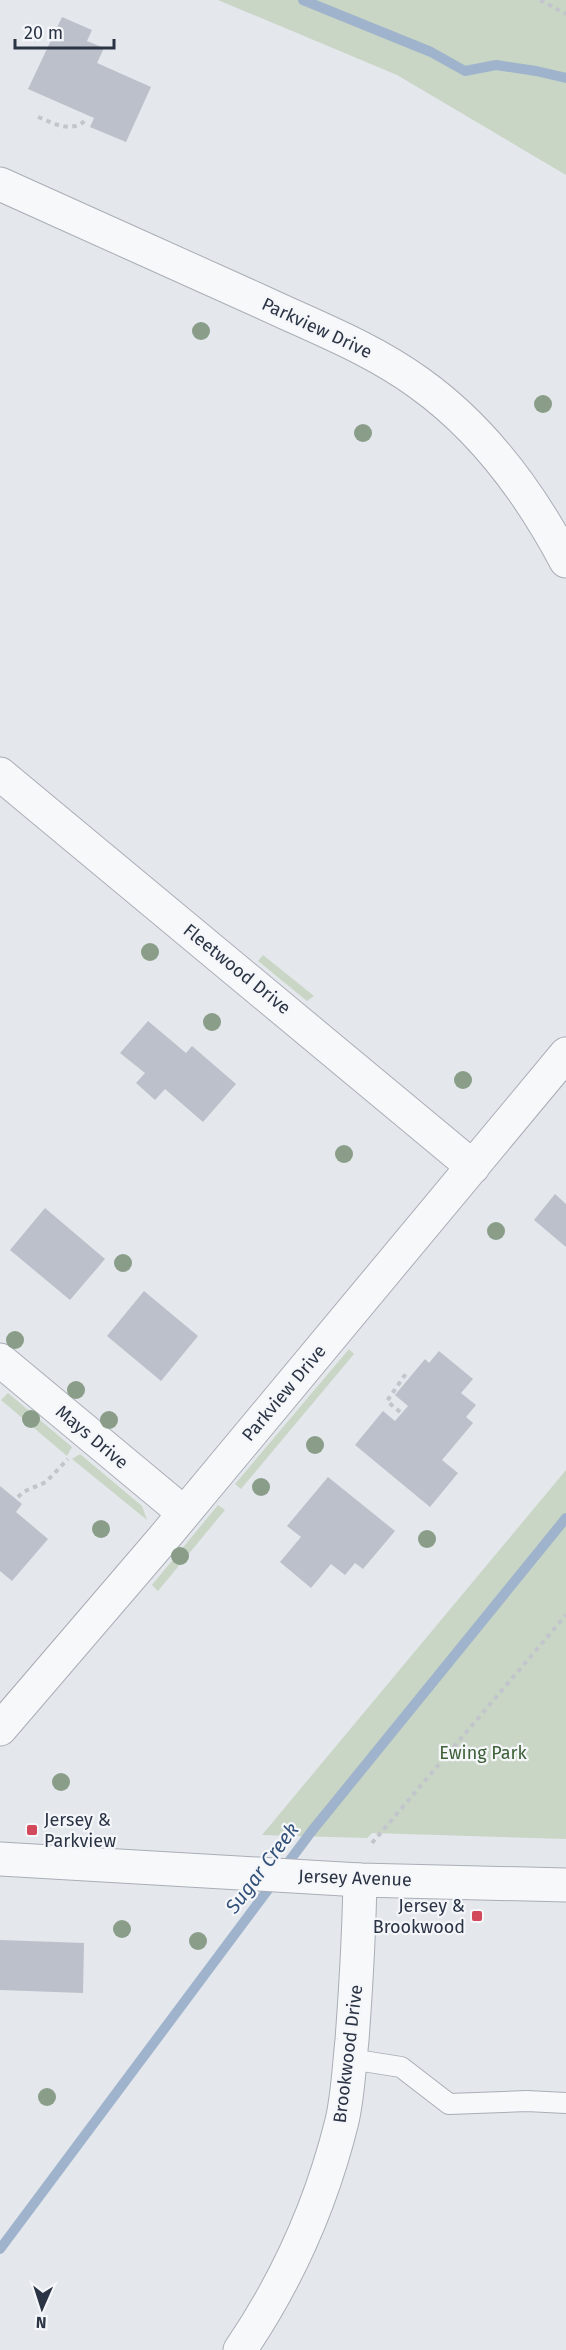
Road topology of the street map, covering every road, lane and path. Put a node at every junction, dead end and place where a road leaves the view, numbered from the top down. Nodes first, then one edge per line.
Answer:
1 (540, 0) edge
2 (566, 14) edge
3 (38, 117) dead end
4 (87, 120) dead end
5 (0, 184) edge
6 (566, 561) edge
7 (0, 774) edge
8 (566, 1054) edge
9 (472, 1167) junction
10 (0, 1360) edge
11 (407, 1372) dead end
12 (400, 1412) dead end
13 (88, 1434) junction
14 (18, 1497) dead end
15 (184, 1513) junction
16 (566, 1615) edge
17 (0, 1730) edge
18 (372, 1843) dead end
19 (0, 1859) edge
20 (348, 1879) junction
21 (566, 1885) edge
22 (350, 2059) junction
23 (566, 2103) edge
24 (240, 2350) edge

1 - 2 path
3 - 4 path
5 - 6 street, Parkview Drive
7 - 9 street, Fleetwood Drive
8 - 9 street, Parkview Drive
9 - 15 street, Parkview Drive
10 - 13 street, Mays Drive
11 - 12 path
13 - 14 path
13 - 15 street, Mays Drive
15 - 17 street, Parkview Drive
16 - 18 path
19 - 20 street, Jersey Avenue
20 - 21 street, Jersey Avenue
20 - 22 street, Brookwood Drive
22 - 23 lane
22 - 24 street, Brookwood Drive

